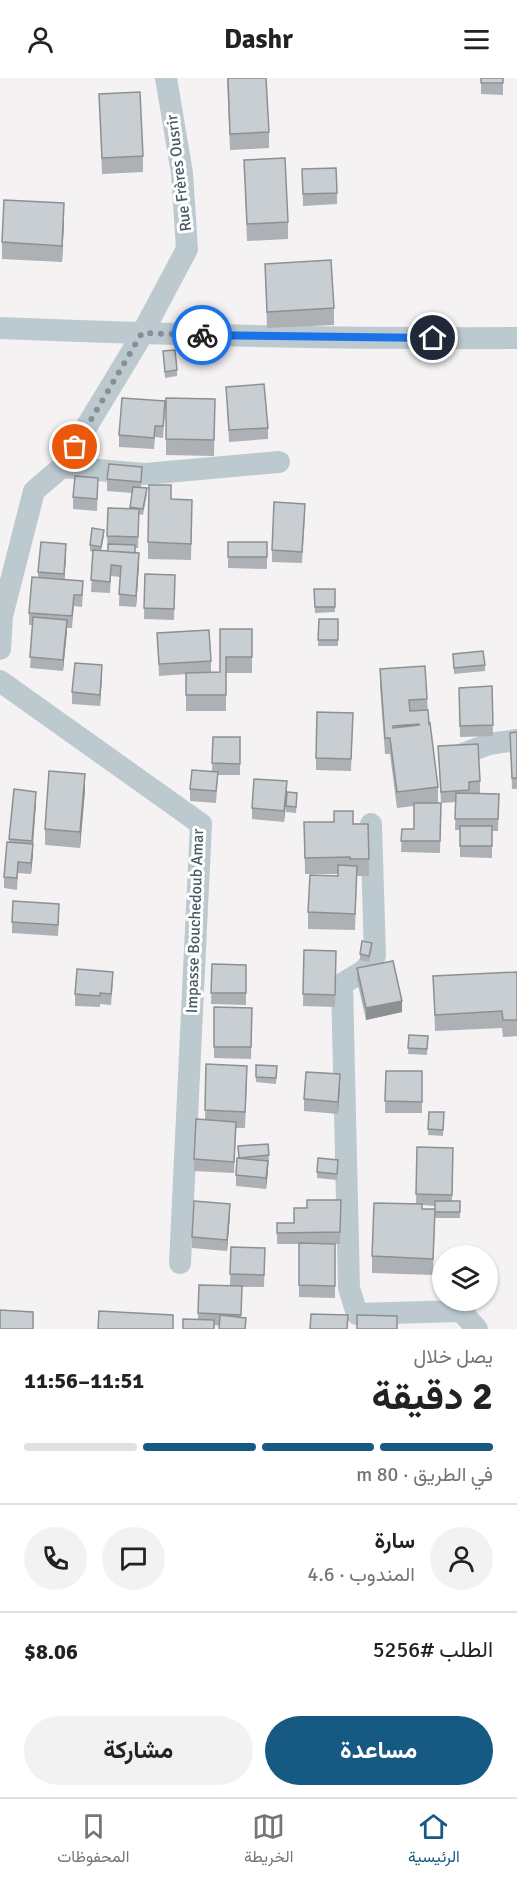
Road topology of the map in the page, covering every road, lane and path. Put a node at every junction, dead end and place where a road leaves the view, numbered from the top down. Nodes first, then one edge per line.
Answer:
1 (166, 78) edge
2 (0, 328) edge
3 (142, 333) junction
4 (517, 338) edge
5 (279, 462) dead end
6 (62, 467) junction
7 (0, 649) edge
8 (0, 681) edge
9 (517, 740) edge
10 (457, 756) edge
11 (371, 824) edge
12 (180, 1263) dead end
13 (477, 1329) edge

1 - 3 street, Rue Frères Ousrir
2 - 3 street
3 - 4 street
3 - 6 street, Rue Frères Ousrir
5 - 6 street
6 - 7 street, Rue Frères Ousrir
8 - 12 street, Impasse Bouchedoub Amar
9 - 10 street
11 - 13 street

